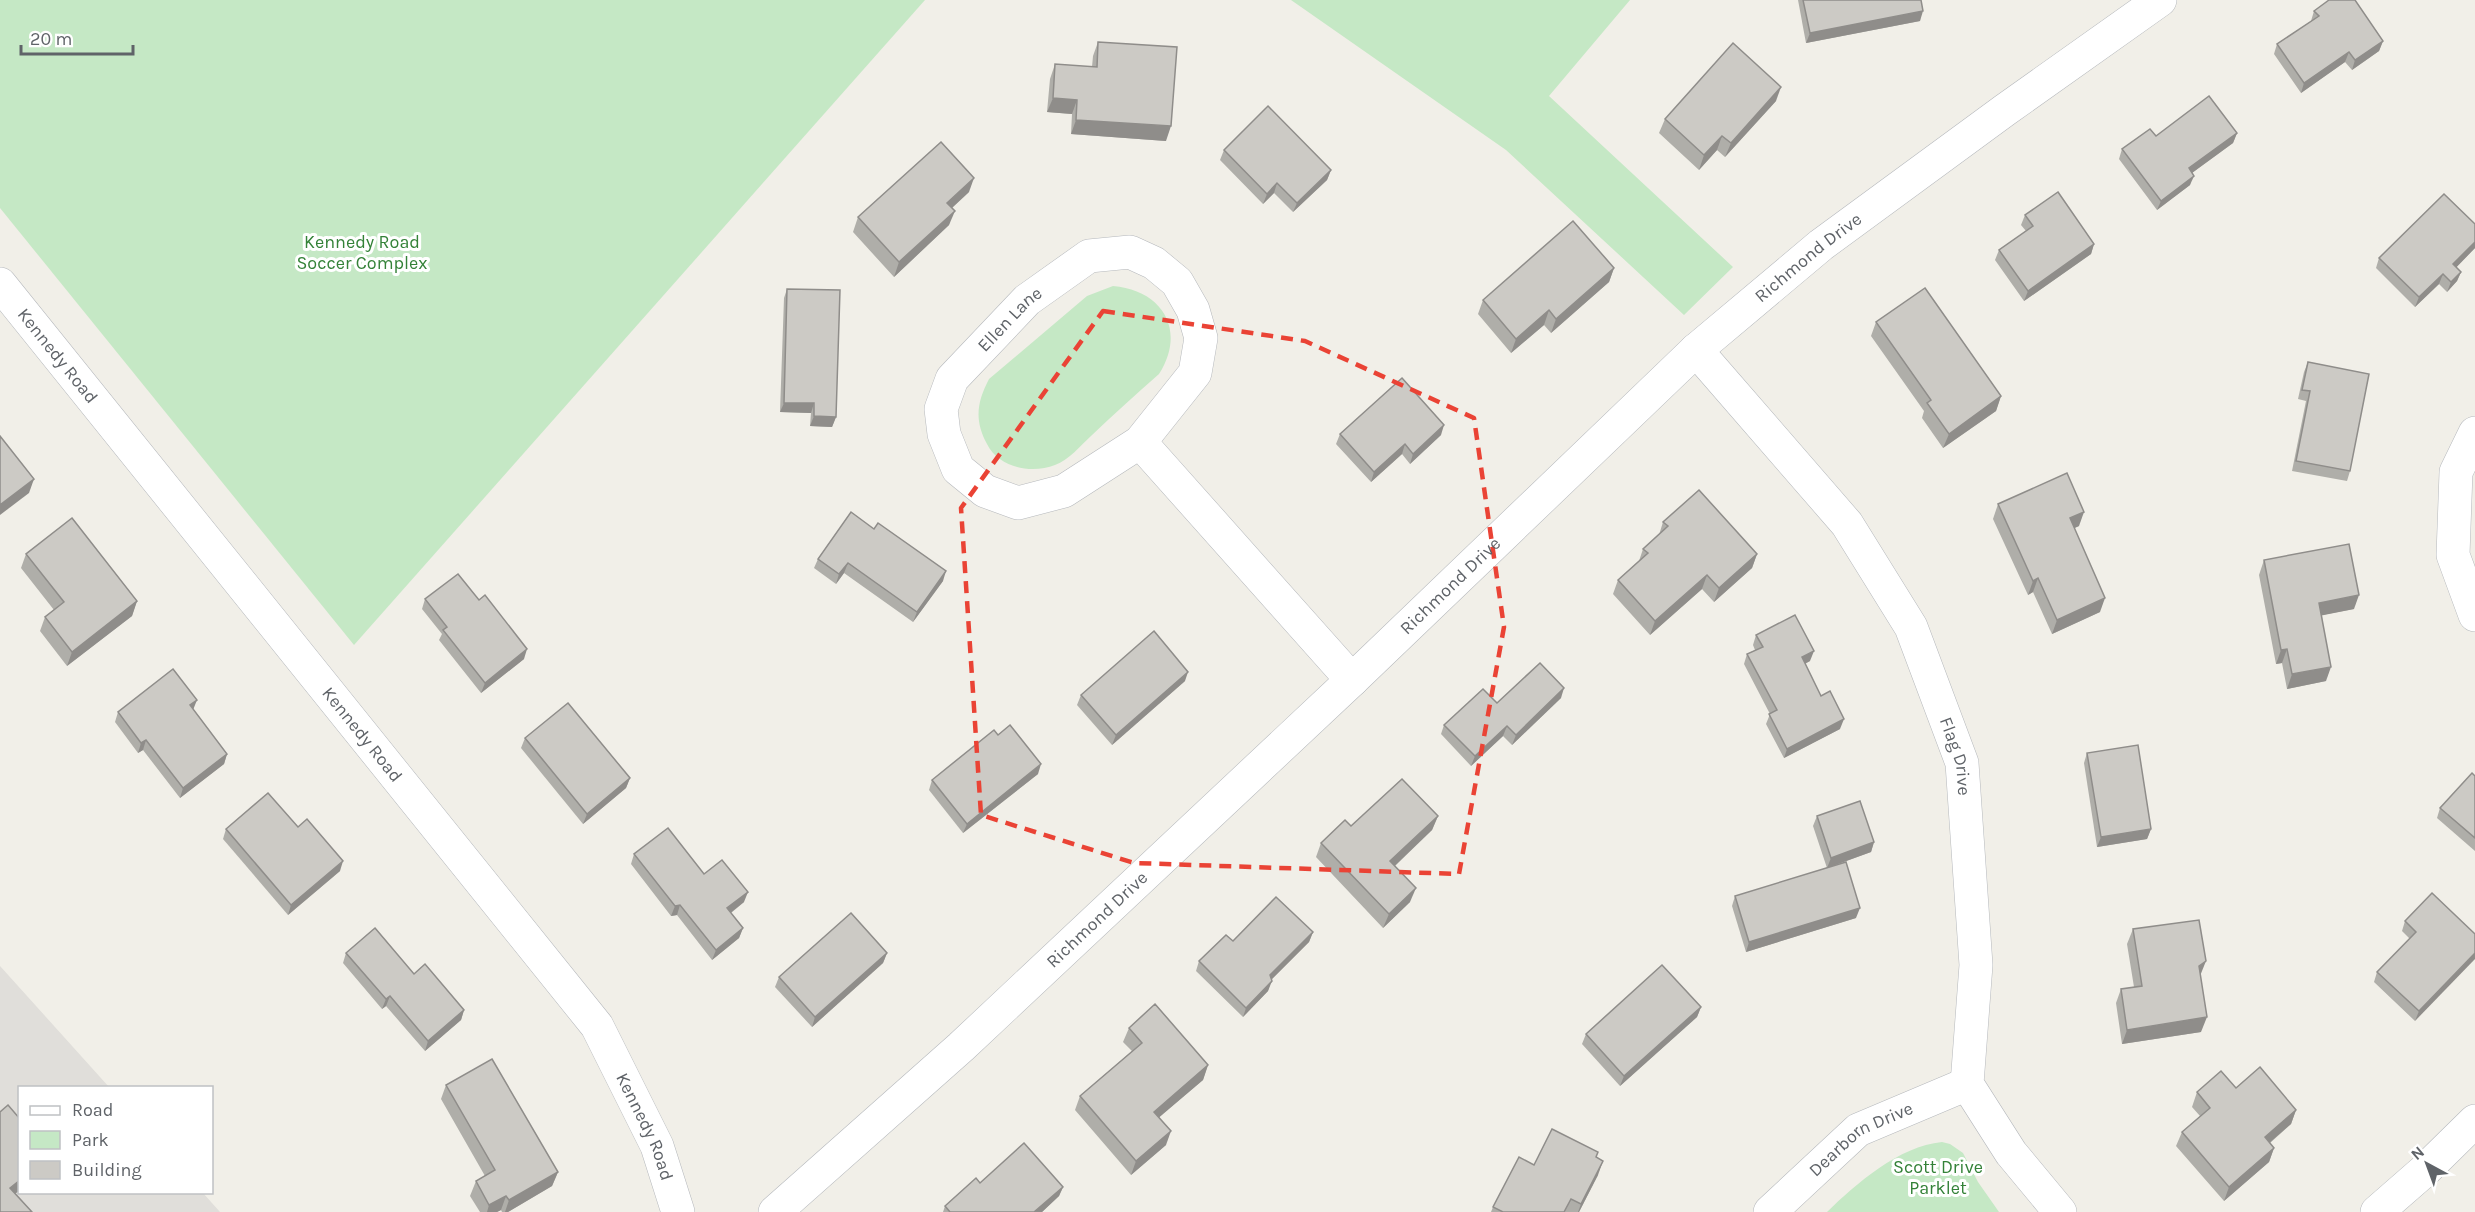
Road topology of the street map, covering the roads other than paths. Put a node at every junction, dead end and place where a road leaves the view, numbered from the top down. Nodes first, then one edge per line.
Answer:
1 (2160, 0) edge
2 (0, 284) edge
3 (1696, 350) junction
4 (2475, 433) edge
5 (1140, 442) junction
6 (2475, 615) edge
7 (1352, 680) junction
8 (1967, 1084) junction
9 (2475, 1121) edge
10 (678, 1212) edge
11 (775, 1212) edge
12 (1770, 1212) edge
13 (2060, 1212) edge
14 (2377, 1212) edge

1 - 3 street, Richmond Drive
2 - 10 street, Kennedy Road
3 - 7 street, Richmond Drive
3 - 8 street, Flag Drive
4 - 6 street
5 - 5 street, Ellen Lane
5 - 7 street
7 - 11 street, Richmond Drive
8 - 12 street, Dearborn Drive
8 - 13 street
9 - 14 street

